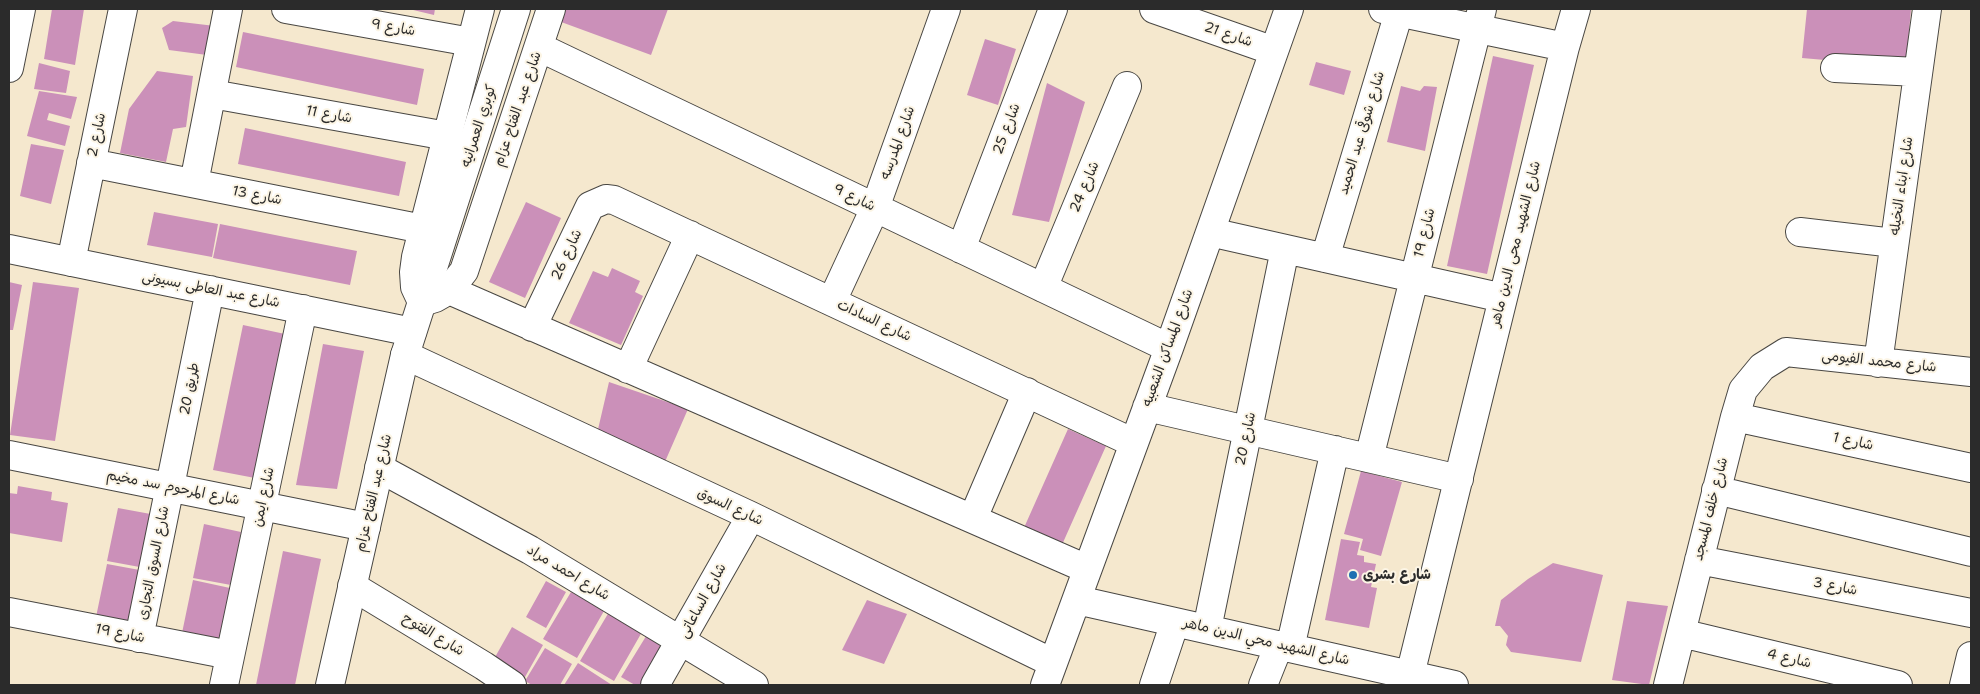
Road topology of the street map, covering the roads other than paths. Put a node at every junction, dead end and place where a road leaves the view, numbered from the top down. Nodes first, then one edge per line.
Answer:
1 (21, 9) edge
2 (123, 9) edge
3 (228, 9) edge
4 (286, 9) edge
5 (480, 9) edge
6 (516, 9) edge
7 (551, 9) edge
8 (946, 9) edge
9 (1053, 9) edge
10 (1154, 9) edge
11 (1289, 9) edge
12 (1576, 9) edge
13 (1927, 9) edge
14 (1394, 10) edge
15 (1479, 19) edge
16 (471, 42) junction
17 (539, 47) junction
18 (1564, 47) junction
19 (1274, 51) junction
20 (9, 68) edge
21 (1835, 68) dead end
22 (1918, 72) junction
23 (1127, 86) dead end
24 (212, 94) junction
25 (447, 136) junction
26 (92, 163) junction
27 (194, 183) junction
28 (614, 200) joint
29 (875, 208) junction
30 (1210, 232) junction
31 (1800, 232) dead end
32 (690, 235) junction
33 (432, 236) junction
34 (1894, 243) junction
35 (9, 249) edge
36 (961, 249) junction
37 (1285, 249) junction
38 (1324, 258) junction
39 (71, 262) junction
40 (1414, 278) junction
41 (1043, 288) junction
42 (210, 290) junction
43 (449, 290) junction
44 (1503, 298) junction
45 (832, 301) junction
46 (422, 302) junction
47 (303, 309) junction
48 (532, 327) junction
49 (409, 343) junction
50 (1169, 348) junction
51 (1786, 352) joint
52 (1878, 363) junction
53 (628, 369) junction
54 (1971, 372) edge
55 (1027, 392) junction
56 (1147, 406) junction
57 (1734, 417) junction
58 (1248, 430) junction
59 (1134, 443) junction
60 (1335, 450) junction
61 (9, 455) edge
62 (1369, 458) junction
63 (379, 468) junction
64 (1971, 468) edge
65 (1459, 479) junction
66 (170, 488) junction
67 (1716, 490) junction
68 (262, 506) junction
69 (750, 516) junction
70 (973, 518) junction
71 (366, 527) junction
72 (1971, 552) edge
73 (1699, 560) junction
74 (1087, 569) junction
75 (352, 586) junction
76 (1076, 600) junction
77 (9, 612) edge
78 (1971, 614) edge
79 (1175, 622) junction
80 (1207, 629) junction
81 (1681, 633) junction
82 (139, 638) junction
83 (682, 640) junction
84 (1285, 647) junction
85 (230, 656) junction
86 (1971, 656) edge
87 (1049, 674) edge
88 (1410, 675) junction
89 (1377, 677) edge
90 (224, 685) edge
91 (330, 685) edge
92 (512, 685) edge
93 (655, 685) edge
94 (754, 685) edge
95 (1154, 685) edge
96 (1264, 685) edge
97 (1454, 685) edge
98 (1668, 685) edge
99 (1898, 685) edge
100 (1964, 685) edge

1 - 20 street
2 - 26 street, شارع 2
3 - 24 street
4 - 16 street, شارع 9
5 - 16 street, شارع عبد الفتاح عزام
6 - 33 street, كوبري العمرانيه
7 - 17 street, شارع عبد الفتاح عزام
8 - 29 street, شارع المدرسه
9 - 36 street, شارع 25
10 - 19 street, شارع 21
11 - 19 street, شارع المساكن الشعبيه
12 - 18 street, شارع الشهيد محى الدين ماهر
13 - 22 street, شارع ابناء النخيله
14 - 15 street
14 - 38 street, شارع شوقى عبد الحميد
15 - 18 street
15 - 40 street, شارع 19
16 - 25 street, شارع عبد الفتاح عزام
17 - 29 street, شارع 9
17 - 43 street, شارع عبد الفتاح عزام
18 - 44 street, شارع الشهيد محى الدين ماهر
19 - 30 street, شارع المساكن الشعبيه
21 - 22 street
22 - 34 street, شارع ابناء النخيله
23 - 41 street, شارع 24
24 - 25 street, شارع 11
24 - 27 street
25 - 33 street, شارع عبد الفتاح عزام
26 - 27 street, شارع 13
26 - 39 street, شارع 2
27 - 33 street, شارع 13
28 - 32 street, شارع السادات
28 - 48 street, شارع 26
29 - 36 street, شارع 9
29 - 45 street, شارع المدرسه
30 - 37 street
30 - 50 street, شارع المساكن الشعبيه
31 - 34 street
32 - 45 street, شارع السادات
32 - 53 street
33 - 46 street, شارع عبد الفتاح عزام
34 - 52 street, شارع ابناء النخيله
35 - 39 street, شارع عبد العاطى بسيونى
36 - 41 street, شارع 9
37 - 38 street
37 - 58 street, شارع 20
38 - 40 street
39 - 42 street, شارع عبد العاطى بسيونى
40 - 44 street
40 - 62 street, شارع 19
41 - 50 street, شارع 9
42 - 47 street, شارع عبد العاطى بسيونى
42 - 66 street, طريق 20
43 - 46 street, شارع عبد الفتاح عزام
43 - 48 street
44 - 65 street, شارع الشهيد محى الدين ماهر
45 - 55 street, شارع السادات
46 - 49 street, شارع عبد الفتاح عزام
47 - 49 street, شارع عبد العاطى بسيونى
47 - 68 street, شارع ايمن
48 - 53 street
49 - 63 street, شارع عبد الفتاح عزام
49 - 69 street, شارع السوق
50 - 56 street, شارع المساكن الشعبيه
51 - 52 street, شارع محمد الفيومى
51 - 57 street, شارع خلف المسجد
52 - 54 street, شارع محمد الفيومى
53 - 70 street
55 - 59 street, شارع السادات
55 - 70 street
56 - 58 street
56 - 59 street, شارع المساكن الشعبيه
57 - 64 street, شارع 1
57 - 67 street, شارع خلف المسجد
58 - 60 street
58 - 80 street, شارع 20
59 - 74 street, شارع المساكن الشعبيه
60 - 62 street
60 - 84 street
61 - 66 street, شارع المرحوم سد مخيم
62 - 65 street
63 - 71 street, شارع عبد الفتاح عزام
63 - 83 street, شارع احمد مراد
65 - 88 street, شارع الشهيد محى الدين ماهر
66 - 68 street, شارع المرحوم سد مخيم
66 - 82 street, شارع السوق التجارى
67 - 72 street
67 - 73 street, شارع خلف المسجد
68 - 71 street, شارع المرحوم سد مخيم
68 - 85 street, شارع ايمن
69 - 83 street, شارع الساعاتى
69 - 87 street, شارع السوق
70 - 74 street
71 - 75 street, شارع عبد الفتاح عزام
73 - 78 street, شارع 3
73 - 81 street, شارع خلف المسجد
74 - 76 street, شارع المساكن الشعبيه
75 - 91 street, شارع عبد الفتاح عزام
75 - 92 street, شارع الفتوح
76 - 79 street, شارع الشهيد محي الدين ماهر
76 - 87 street, شارع المساكن الشعبيه
77 - 82 street, شارع 19
79 - 80 street, شارع الشهيد محي الدين ماهر
79 - 95 street
80 - 84 street, شارع الشهيد محي الدين ماهر
81 - 98 street, شارع خلف المسجد
81 - 99 street, شارع 4
82 - 85 street, شارع 19
83 - 93 street, شارع الساعاتى
83 - 94 street, شارع احمد مراد
84 - 89 street, شارع الشهيد محي الدين ماهر
84 - 96 street
85 - 90 street, شارع ايمن
86 - 100 street
88 - 89 street, شارع الشهيد محي الدين ماهر
88 - 97 street, شارع الشهيد محي الدين ماهر

